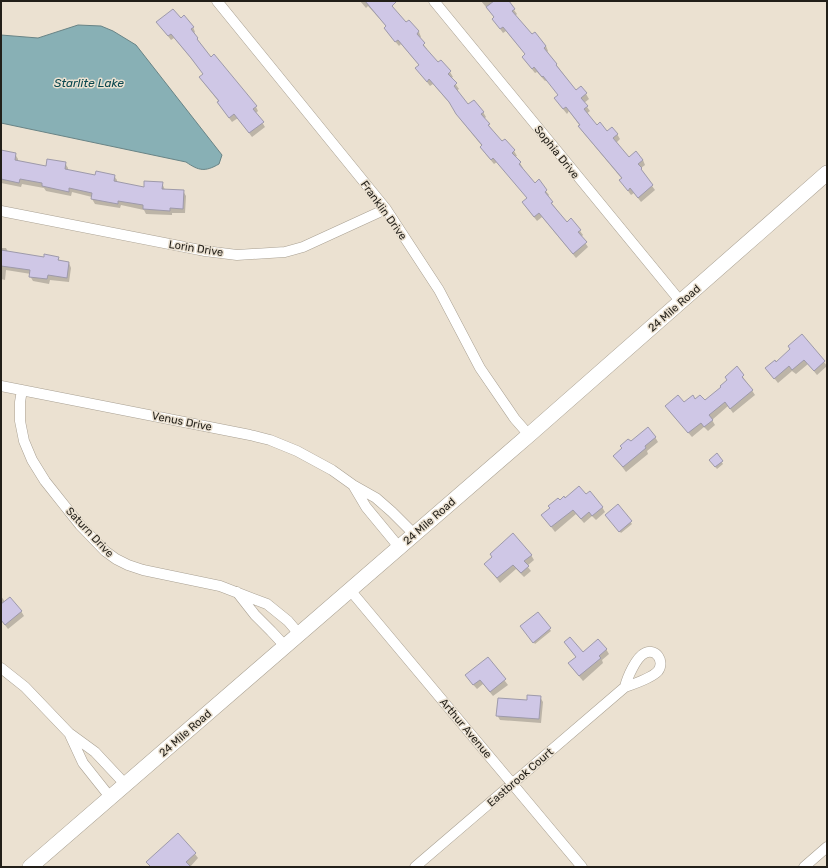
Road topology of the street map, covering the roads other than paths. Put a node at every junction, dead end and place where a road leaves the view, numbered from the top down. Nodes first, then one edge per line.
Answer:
1 (217, 1) edge
2 (434, 1) edge
3 (827, 173) edge
4 (386, 209) junction
5 (1, 211) edge
6 (681, 302) junction
7 (1, 386) edge
8 (22, 390) junction
9 (529, 435) junction
10 (353, 485) junction
11 (414, 534) junction
12 (399, 547) junction
13 (350, 590) junction
14 (237, 592) junction
15 (299, 634) junction
16 (285, 646) junction
17 (1, 668) edge
18 (625, 687) dead end
19 (70, 733) junction
20 (512, 783) junction
21 (125, 784) junction
22 (110, 797) junction
23 (827, 847) edge
24 (30, 867) edge
25 (415, 867) edge
26 (582, 867) edge
27 (804, 867) edge

1 - 4 street, Franklin Drive
2 - 6 street, Sophia Drive
3 - 6 street, 24 Mile Road
4 - 5 street, Lorin Drive
4 - 9 street, Franklin Drive
6 - 9 street, 24 Mile Road
7 - 8 street, Venus Drive
8 - 10 street, Venus Drive
8 - 14 street, Saturn Drive
9 - 11 street, 24 Mile Road
10 - 11 street, Venus Drive
10 - 12 street, Venus Drive
11 - 12 street, 24 Mile Road
12 - 13 street, 24 Mile Road
13 - 15 street, 24 Mile Road
13 - 20 street, Arthur Avenue
14 - 15 street, Saturn Drive
14 - 16 street
15 - 16 street, 24 Mile Road
16 - 21 street, 24 Mile Road
17 - 19 street
18 - 20 street, Eastbrook Court
19 - 21 street
19 - 22 street
20 - 25 street, Eastbrook Court
20 - 26 street, Arthur Avenue
21 - 22 street, 24 Mile Road
22 - 24 street, 24 Mile Road
23 - 27 street

